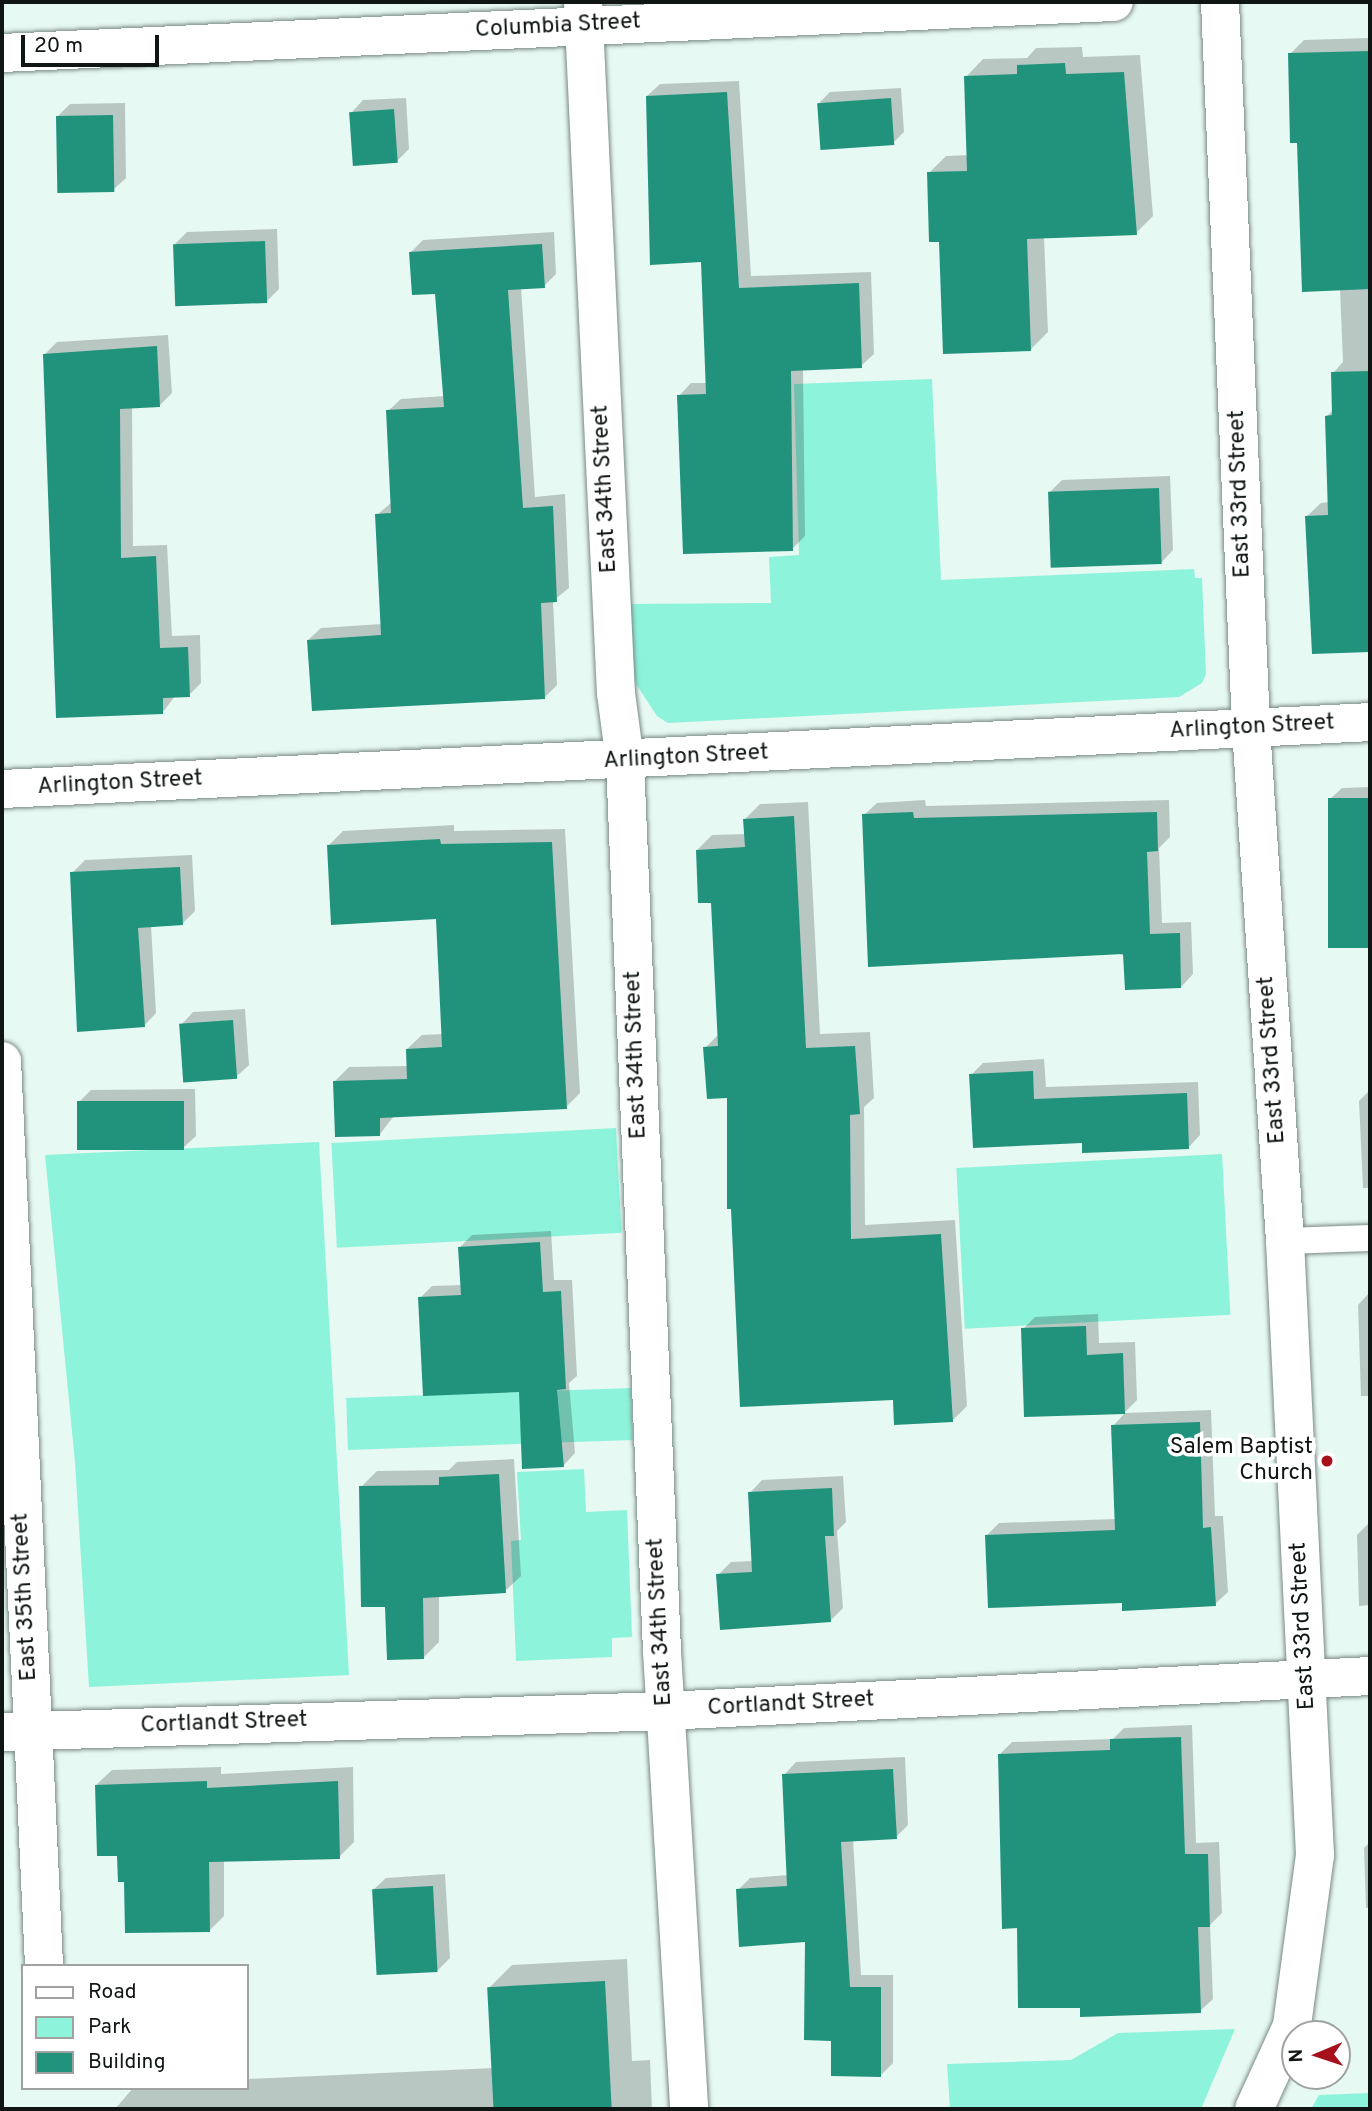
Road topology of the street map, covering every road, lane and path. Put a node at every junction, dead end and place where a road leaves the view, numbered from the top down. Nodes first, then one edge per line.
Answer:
1 (1114, 2) edge
2 (1220, 2) edge
3 (584, 14) edge
4 (2, 53) edge
5 (1370, 722) edge
6 (1251, 728) junction
7 (625, 761) junction
8 (2, 789) edge
9 (2, 1061) edge
10 (1370, 1238) edge
11 (1285, 1241) junction
12 (1370, 1676) edge
13 (1306, 1679) junction
14 (666, 1712) junction
15 (17, 1731) edge
16 (44, 1964) edge
17 (689, 2109) edge
18 (1254, 2109) edge

1 - 3 street, Columbia Street
2 - 6 street, East 33rd Street
3 - 4 street, Columbia Street
3 - 7 street, East 34th Street
5 - 6 street, Arlington Street
6 - 7 street, Arlington Street
6 - 11 street, East 33rd Street
7 - 8 street, Arlington Street
7 - 14 street, East 34th Street
9 - 15 street, East 35th Street
10 - 11 lane
11 - 13 street, East 33rd Street
12 - 13 street, Cortlandt Street
13 - 14 street, Cortlandt Street
13 - 18 street, East 33rd Street
14 - 15 street, Cortlandt Street
14 - 17 street, East 34th Street
15 - 16 street, East 35th Street

